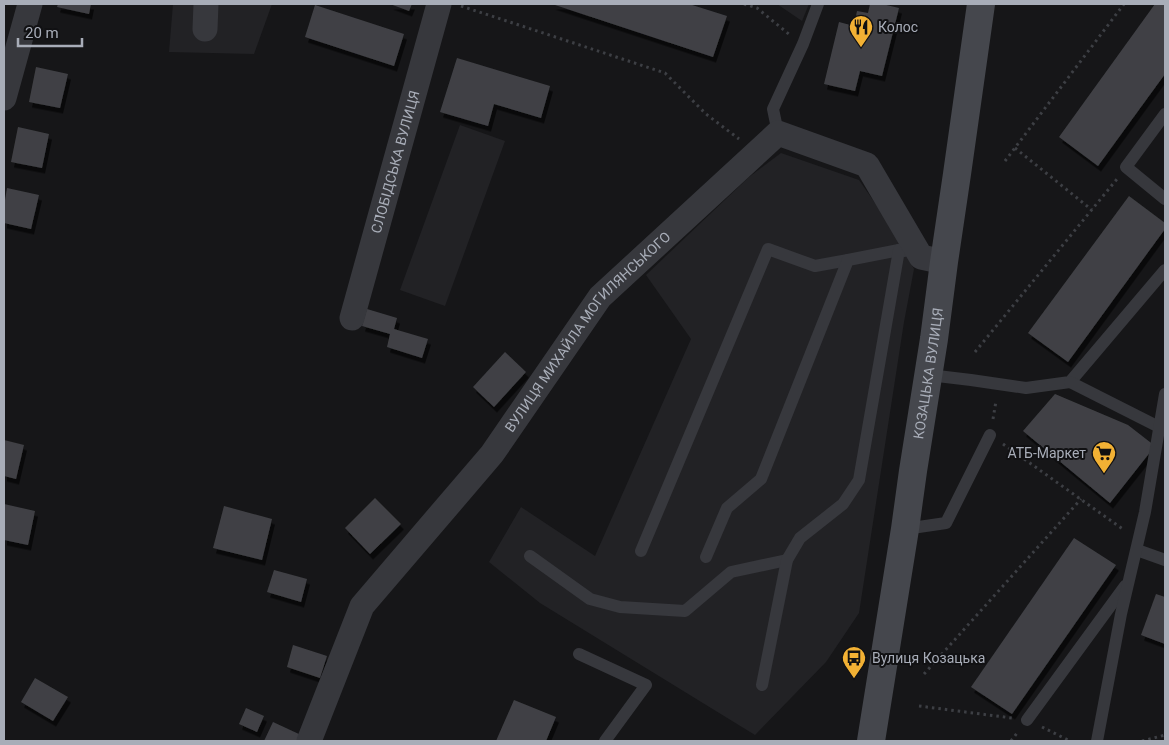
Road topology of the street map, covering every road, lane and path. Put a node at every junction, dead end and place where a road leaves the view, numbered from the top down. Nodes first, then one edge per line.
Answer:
1 (30, 4) edge
2 (206, 4) edge
3 (439, 4) edge
4 (453, 4) edge
5 (744, 4) edge
6 (818, 4) edge
7 (981, 4) edge
8 (1124, 4) edge
9 (780, 28) dead end
10 (205, 29) dead end
11 (4, 98) edge
12 (1165, 114) edge
13 (778, 133) junction
14 (1015, 148) junction
15 (756, 152) junction
16 (1005, 161) dead end
17 (1126, 167) junction
18 (1165, 199) edge
19 (1092, 210) junction
20 (921, 256) junction
21 (848, 260) junction
22 (1165, 270) edge
23 (352, 318) dead end
24 (975, 352) dead end
25 (929, 375) junction
26 (1070, 382) junction
27 (998, 384) junction
28 (1165, 394) edge
29 (1160, 427) junction
30 (990, 435) junction
31 (1080, 499) junction
32 (905, 529) junction
33 (1138, 545) junction
34 (641, 551) dead end
35 (530, 556) dead end
36 (706, 557) dead end
37 (787, 560) junction
38 (1165, 560) edge
39 (1128, 582) junction
40 (579, 654) dead end
41 (924, 674) dead end
42 (762, 685) dead end
43 (919, 706) dead end
44 (1027, 720) junction
45 (1165, 735) edge
46 (309, 741) edge
47 (605, 741) edge
48 (871, 741) edge
49 (1070, 741) edge
50 (1097, 741) edge
51 (1142, 741) edge

1 - 11 street
2 - 10 street
3 - 23 street, СЛОБІДСЬКА ВУЛИЦЯ
4 - 15 path
5 - 9 path
6 - 13 lane
7 - 20 main road, КОЗАЦЬКА ВУЛИЦЯ
8 - 14 path
12 - 17 lane
13 - 15 street, ВУЛИЦЯ МИХАЙЛА МОГИЛЯНСЬКОГО
13 - 20 street
14 - 16 path
14 - 19 path
15 - 46 street, ВУЛИЦЯ МИХАЙЛА МОГИЛЯНСЬКОГО
17 - 18 lane
17 - 19 path
19 - 24 path
20 - 21 lane
20 - 25 main road, КОЗАЦЬКА ВУЛИЦЯ
20 - 37 lane
21 - 34 lane
21 - 36 lane
22 - 26 lane
25 - 27 lane
25 - 32 main road, КОЗАЦЬКА ВУЛИЦЯ
26 - 27 lane
26 - 29 lane
27 - 30 path
28 - 29 lane
29 - 33 lane
30 - 31 path
30 - 32 lane
31 - 33 path
31 - 41 path
32 - 48 main road, КОЗАЦЬКА ВУЛИЦЯ
33 - 38 lane
33 - 39 lane
35 - 37 lane
37 - 42 lane
39 - 44 lane
39 - 50 lane
40 - 47 lane
43 - 44 path
44 - 49 path
45 - 51 path

